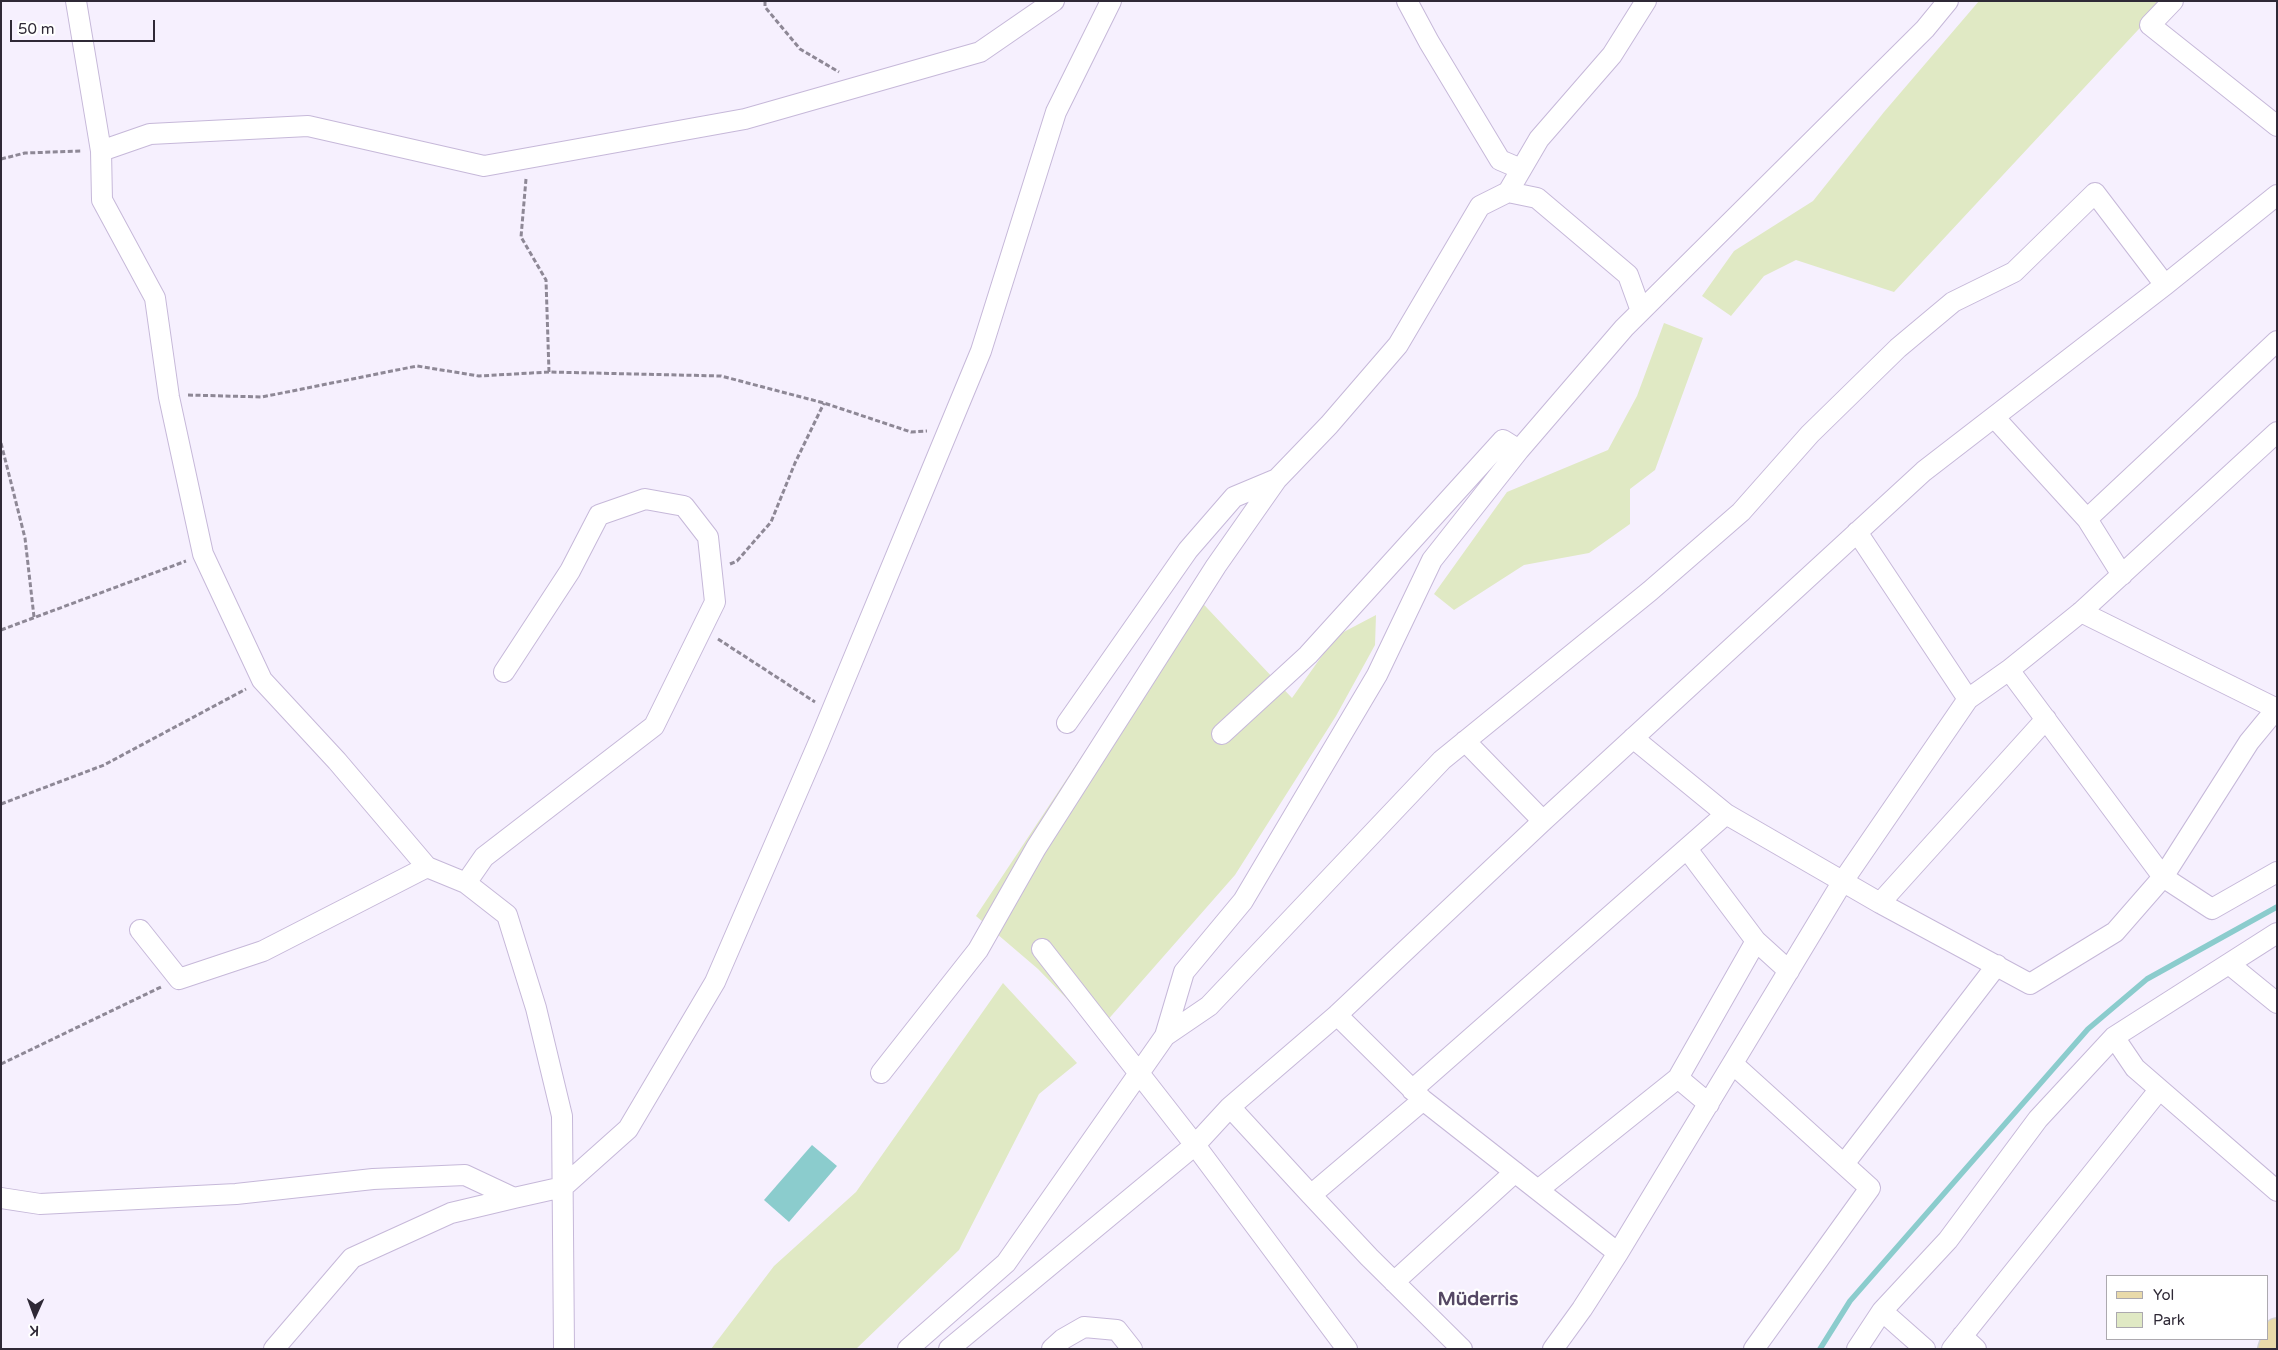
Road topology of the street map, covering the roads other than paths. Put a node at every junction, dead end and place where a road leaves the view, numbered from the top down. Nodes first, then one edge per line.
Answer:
1 (76, 1) edge
2 (1054, 1) edge
3 (1111, 1) edge
4 (1407, 1) edge
5 (1646, 1) edge
6 (1948, 1) edge
7 (2173, 1) edge
8 (2277, 126) edge
9 (101, 151) junction
10 (1521, 170) junction
11 (1508, 192) junction
12 (2277, 196) edge
13 (2165, 285) junction
14 (1641, 311) junction
15 (2277, 341) edge
16 (1994, 417) junction
17 (2277, 432) edge
18 (1519, 450) junction
19 (1277, 479) junction
20 (2087, 519) junction
21 (1857, 532) junction
22 (2122, 575) junction
23 (2080, 612) junction
24 (2009, 670) junction
25 (504, 672) dead end
26 (1968, 699) junction
27 (2276, 709) edge
28 (2046, 719) junction
29 (1066, 722) dead end
30 (1222, 734) dead end
31 (1633, 738) junction
32 (1465, 741) junction
33 (1726, 814) junction
34 (1543, 821) junction
35 (1686, 849) junction
36 (428, 867) junction
37 (2277, 872) edge
38 (2163, 877) junction
39 (1843, 881) junction
40 (466, 883) junction
41 (1880, 904) junction
42 (140, 930) dead end
43 (2277, 933) edge
44 (1756, 941) junction
45 (1042, 949) dead end
46 (2228, 964) junction
47 (1997, 965) junction
48 (1789, 971) junction
49 (2277, 1003) edge
50 (1337, 1015) junction
51 (1165, 1036) junction
52 (2114, 1036) junction
53 (1732, 1064) junction
54 (881, 1073) dead end
55 (1138, 1074) junction
56 (1678, 1078) junction
57 (2159, 1090) junction
58 (1418, 1095) junction
59 (1709, 1104) junction
60 (1230, 1107) junction
61 (1195, 1145) junction
62 (1844, 1164) junction
63 (1515, 1172) junction
64 (563, 1187) junction
65 (1538, 1190) junction
66 (2277, 1191) edge
67 (1311, 1195) junction
68 (1, 1198) edge
69 (514, 1198) junction
70 (1618, 1254) junction
71 (1394, 1282) junction
72 (1882, 1311) junction
73 (2277, 1331) edge
74 (1963, 1345) edge
75 (274, 1349) edge
76 (564, 1349) edge
77 (908, 1349) edge
78 (949, 1349) edge
79 (1052, 1349) edge
80 (1132, 1349) edge
81 (1347, 1349) edge
82 (1462, 1349) edge
83 (1552, 1349) edge
84 (1754, 1349) edge
85 (1857, 1349) edge
86 (1925, 1349) edge
87 (2271, 1349) edge

1 - 9 street
2 - 9 street
3 - 64 street
4 - 10 street
5 - 10 street
6 - 14 street
7 - 8 street
9 - 36 street
10 - 11 street
11 - 14 street
11 - 19 street
12 - 13 street
13 - 16 street
13 - 32 street
14 - 18 street
15 - 20 street
16 - 20 street
16 - 21 street
17 - 22 street
18 - 30 street
18 - 51 street
19 - 29 street
19 - 54 street
20 - 22 street
21 - 26 street
21 - 31 street
22 - 23 street
23 - 24 street
23 - 27 street
24 - 26 street
24 - 28 street
25 - 40 street
26 - 39 street
27 - 38 street
28 - 38 street
28 - 41 street
31 - 33 street
31 - 34 street
32 - 34 street
32 - 51 street
33 - 35 street
33 - 39 street
34 - 50 street
35 - 44 street
35 - 58 street
36 - 40 street
36 - 42 street
37 - 38 street
38 - 47 street
39 - 41 street
39 - 48 street
40 - 64 street
41 - 47 street
43 - 46 street
44 - 48 street
44 - 56 street
45 - 55 street
46 - 49 street
46 - 52 street
47 - 62 street
48 - 53 street
50 - 58 street
50 - 60 street
51 - 55 street
52 - 57 street
52 - 72 street
53 - 59 street
53 - 62 street
55 - 61 street
55 - 77 street
56 - 59 street
56 - 65 street
57 - 66 street
57 - 74 street
58 - 63 street
58 - 67 street
59 - 70 street
60 - 61 street
60 - 67 street
61 - 78 street
61 - 81 street
62 - 84 street
63 - 65 street
63 - 71 street
64 - 69 street
64 - 76 street
65 - 70 street
67 - 71 street
68 - 69 street
69 - 75 street
70 - 83 street
71 - 82 street
72 - 85 street
72 - 86 street
73 - 87 main road
79 - 80 street

